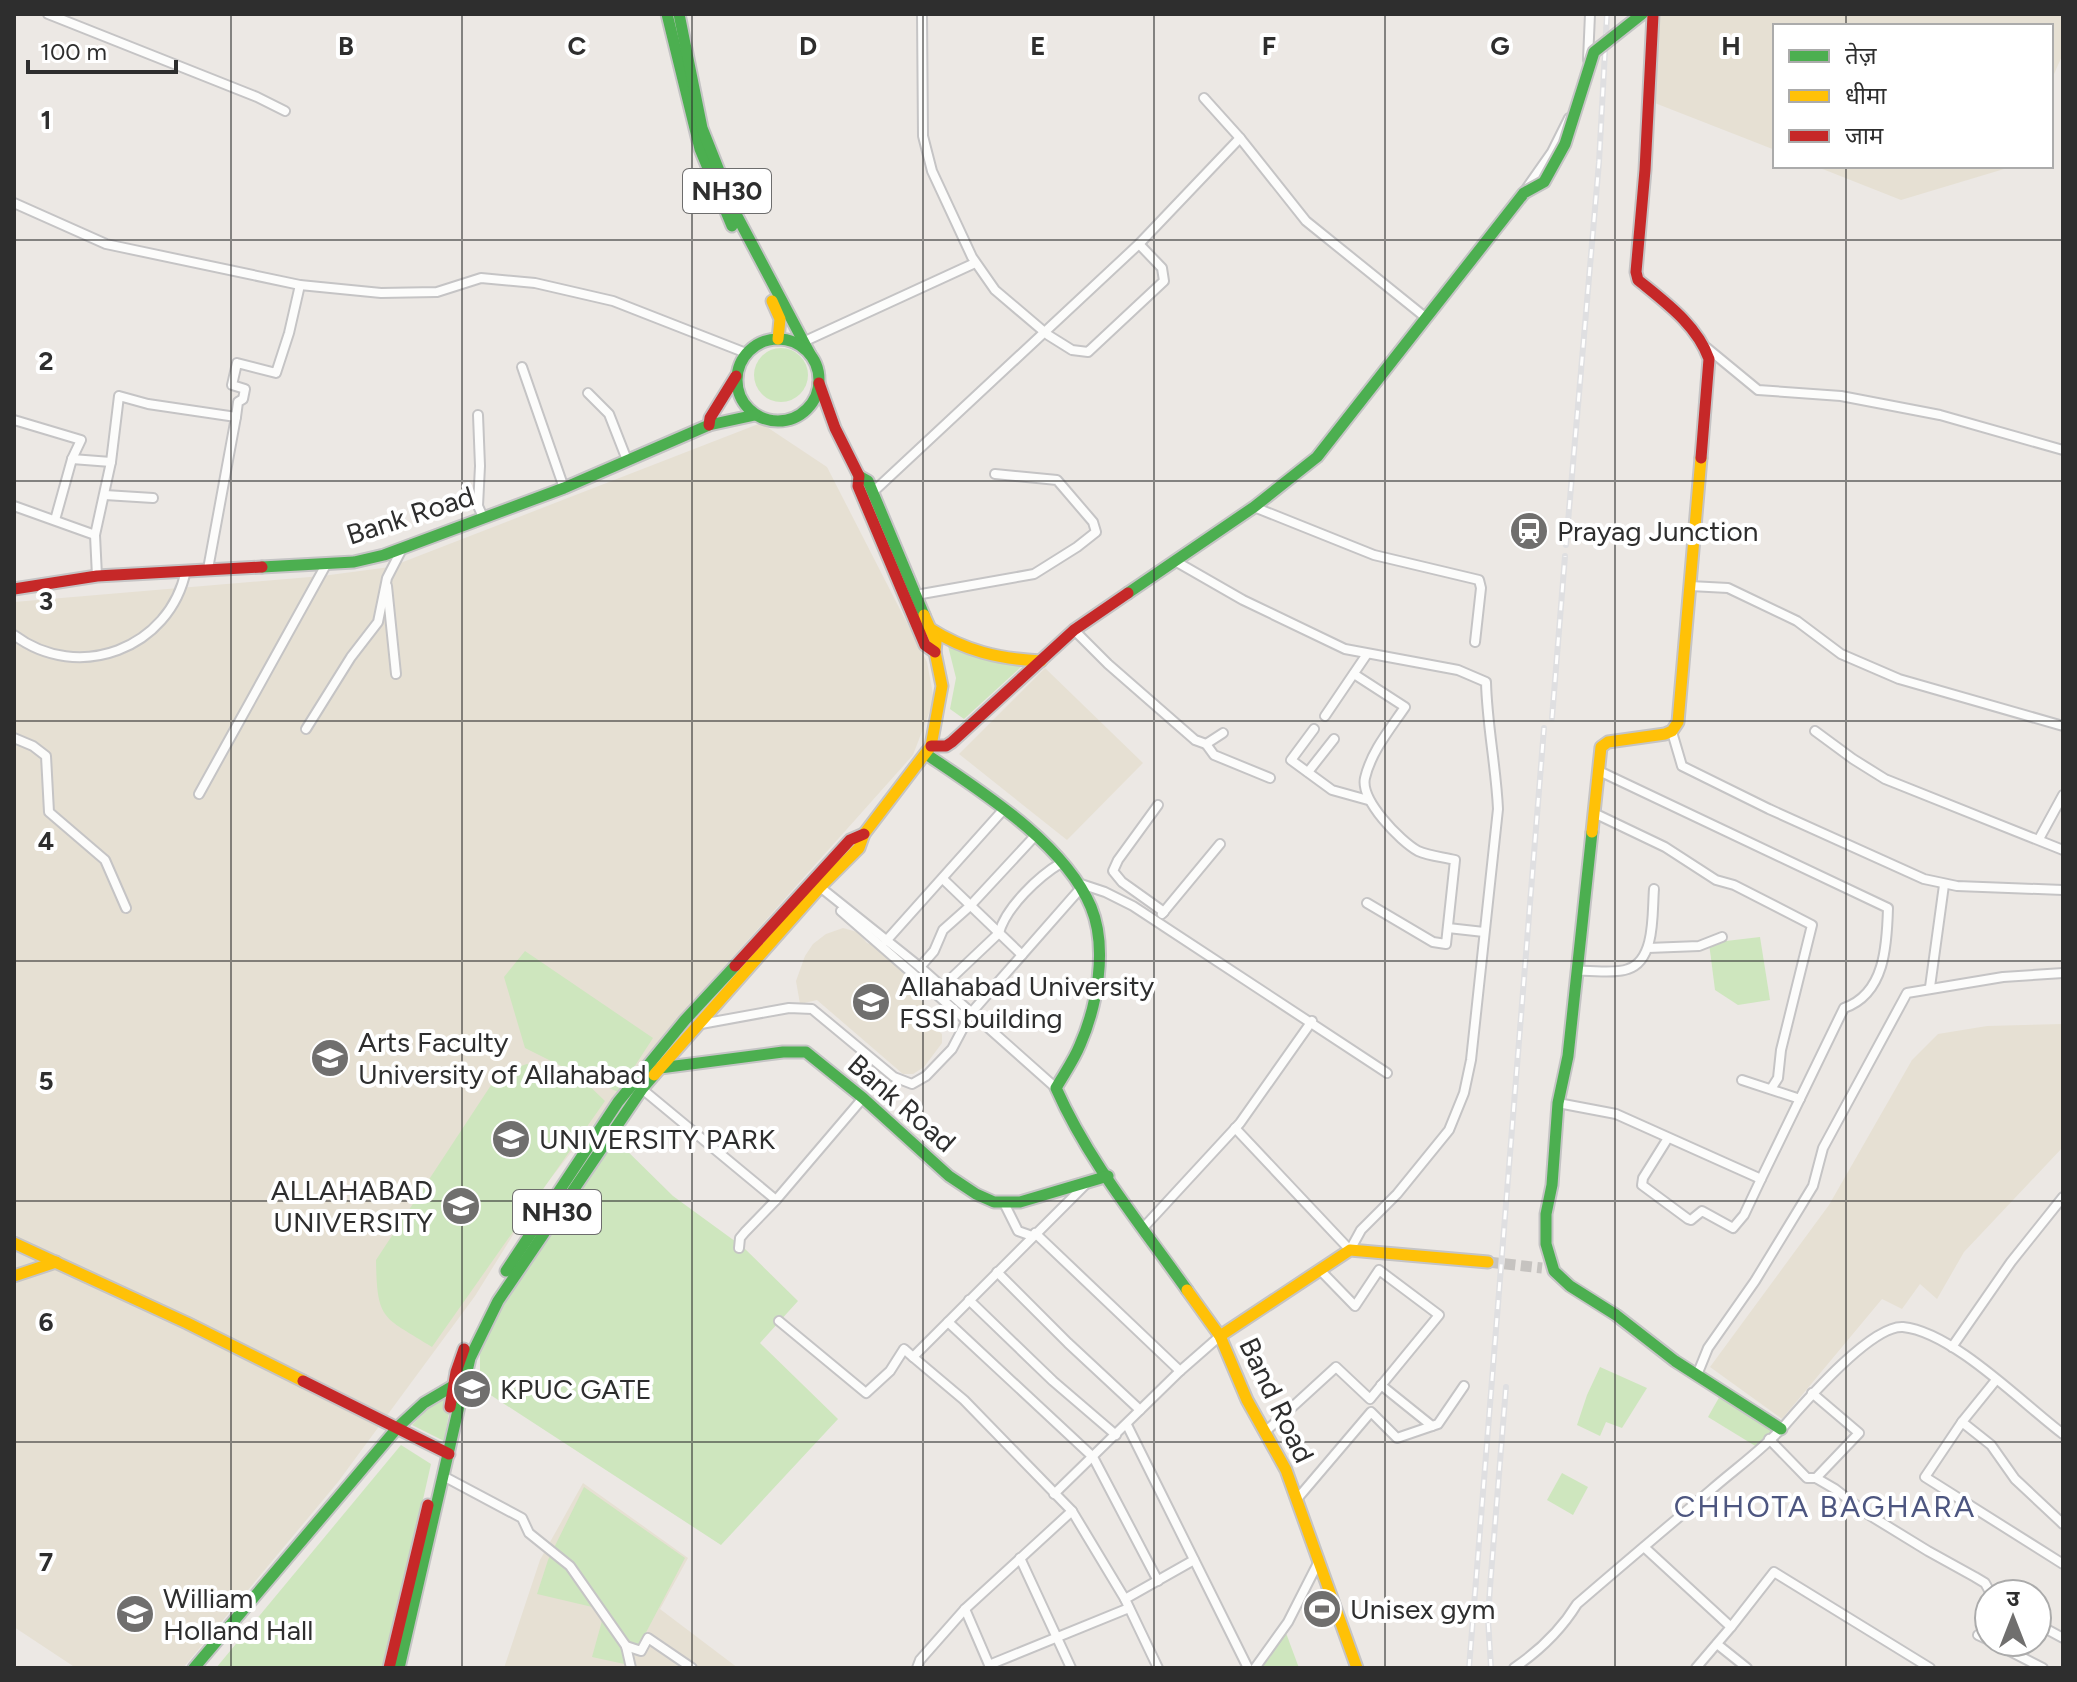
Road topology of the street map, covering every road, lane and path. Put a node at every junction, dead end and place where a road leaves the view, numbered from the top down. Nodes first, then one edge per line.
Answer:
1 (48, 14) edge
2 (667, 14) edge
3 (679, 14) edge
4 (922, 14) edge
5 (1590, 14) edge
6 (1642, 14) edge
7 (1653, 14) edge
8 (1204, 98) dead end
9 (285, 111) dead end
10 (1240, 138) junction
11 (1524, 193) junction
12 (14, 203) edge
13 (1139, 244) junction
14 (975, 263) junction
15 (300, 285) junction
16 (1425, 317) junction
17 (1044, 332) junction
18 (778, 339) junction
19 (803, 342) junction
20 (1707, 348) junction
21 (746, 353) junction
22 (810, 354) junction
23 (522, 367) dead end
24 (736, 376) junction
25 (819, 383) junction
26 (588, 393) dead end
27 (478, 415) dead end
28 (755, 415) junction
29 (236, 417) junction
30 (14, 420) edge
31 (709, 425) junction
32 (2063, 450) edge
33 (72, 459) junction
34 (627, 460) junction
35 (111, 462) junction
36 (995, 474) dead end
37 (859, 476) junction
38 (564, 488) junction
39 (873, 492) junction
40 (105, 495) junction
41 (153, 498) dead end
42 (14, 506) edge
43 (1254, 507) junction
44 (483, 517) junction
45 (55, 520) junction
46 (95, 535) junction
47 (402, 548) junction
48 (1175, 561) junction
49 (327, 563) junction
50 (208, 569) junction
51 (186, 570) junction
52 (97, 576) junction
53 (387, 578) junction
54 (1690, 586) junction
55 (14, 589) edge
56 (916, 595) junction
57 (929, 628) junction
58 (1074, 630) junction
59 (14, 635) edge
60 (1475, 642) dead end
61 (935, 652) junction
62 (1367, 654) junction
63 (1041, 661) junction
64 (396, 674) dead end
65 (1354, 674) junction
66 (1325, 716) dead end
67 (2063, 726) edge
68 (306, 729) dead end
69 (1314, 729) dead end
70 (1815, 731) dead end
71 (1672, 732) junction
72 (1223, 733) dead end
73 (14, 738) edge
74 (1334, 739) dead end
75 (1206, 744) junction
76 (929, 750) junction
77 (1599, 771) junction
78 (1308, 772) junction
79 (1270, 778) dead end
80 (199, 794) dead end
81 (2063, 795) edge
82 (1368, 800) junction
83 (1158, 805) dead end
84 (1004, 809) junction
85 (1596, 814) junction
86 (864, 834) junction
87 (1034, 837) junction
88 (2039, 839) junction
89 (1220, 844) dead end
90 (2063, 850) edge
91 (1061, 863) junction
92 (943, 879) junction
93 (1944, 885) junction
94 (1078, 886) junction
95 (820, 887) junction
96 (1654, 889) dead end
97 (2063, 890) edge
98 (1367, 903) dead end
99 (970, 906) junction
100 (126, 908) dead end
101 (840, 911) dead end
102 (1164, 912) junction
103 (1155, 920) junction
104 (1448, 928) junction
105 (1484, 932) junction
106 (999, 933) junction
107 (1722, 937) dead end
108 (886, 941) junction
109 (1648, 948) junction
110 (1022, 955) junction
111 (920, 967) junction
112 (1578, 971) junction
113 (2063, 973) edge
114 (942, 987) junction
115 (1930, 987) junction
116 (969, 1017) junction
117 (1312, 1021) junction
118 (698, 1025) junction
119 (654, 1066) junction
120 (1387, 1073) dead end
121 (1742, 1080) dead end
122 (1056, 1088) junction
123 (642, 1089) junction
124 (1771, 1089) junction
125 (863, 1098) junction
126 (1800, 1099) junction
127 (1558, 1103) junction
128 (1235, 1128) junction
129 (1668, 1138) junction
130 (1108, 1176) junction
131 (1761, 1179) junction
132 (1086, 1184) junction
133 (2063, 1197) edge
134 (776, 1200) junction
135 (1004, 1203) junction
136 (1144, 1227) junction
137 (1034, 1234) junction
138 (14, 1243) edge
139 (739, 1248) dead end
140 (1350, 1250) junction
141 (56, 1262) junction
142 (1488, 1262) tunnel mouth
143 (1542, 1268) tunnel mouth
144 (1320, 1270) junction
145 (997, 1272) junction
146 (14, 1276) edge
147 (1570, 1286) junction
148 (969, 1300) junction
149 (779, 1321) dead end
150 (948, 1322) junction
151 (1220, 1336) junction
152 (1952, 1347) junction
153 (913, 1357) junction
154 (1180, 1371) junction
155 (1697, 1375) junction
156 (1996, 1380) junction
157 (1381, 1385) junction
158 (453, 1386) junction
159 (1464, 1386) dead end
160 (1812, 1393) junction
161 (1140, 1410) junction
162 (1962, 1422) junction
163 (1127, 1425) junction
164 (1432, 1426) junction
165 (397, 1429) junction
166 (1781, 1429) junction
167 (1265, 1432) junction
168 (2063, 1434) edge
169 (1116, 1435) junction
170 (1769, 1439) junction
171 (445, 1452) junction
172 (1093, 1457) junction
173 (445, 1477) junction
174 (1816, 1478) junction
175 (1054, 1494) junction
176 (1297, 1499) junction
177 (1072, 1511) junction
178 (2063, 1524) edge
179 (1644, 1547) junction
180 (1020, 1558) junction
181 (1194, 1560) junction
182 (1318, 1563) junction
183 (2063, 1564) edge
184 (1977, 1578) edge
185 (1158, 1581) junction
186 (1127, 1603) junction
187 (965, 1609) junction
188 (1731, 1627) junction
189 (1058, 1638) junction
190 (1717, 1644) junction
191 (626, 1646) junction
192 (2024, 1658) edge
193 (990, 1667) edge
194 (194, 1668) edge
195 (389, 1668) edge
196 (399, 1668) edge
197 (631, 1668) edge
198 (692, 1668) edge
199 (917, 1668) edge
200 (1071, 1668) edge
201 (1158, 1668) edge
202 (1248, 1668) edge
203 (1255, 1668) edge
204 (1357, 1668) edge
205 (1514, 1668) edge
206 (1696, 1668) edge
207 (1747, 1668) edge
208 (1930, 1668) edge
209 (2043, 1668) edge

1 - 9 street
2 - 18 main road, NH30
3 - 19 main road, NH30
4 - 14 street
5 - 11 street
6 - 11 main road, bridge
7 - 20 main road
8 - 10 street
10 - 13 street
10 - 16 street
11 - 16 main road
12 - 15 street
13 - 17 street
13 - 17 street
14 - 17 street
14 - 19 street
15 - 21 street
15 - 29 street
16 - 43 main road
17 - 39 street
18 - 21 main road
18 - 22 main road
19 - 22 main road, NH30
20 - 32 street
20 - 54 main road
21 - 24 main road
22 - 25 main road, NH30
23 - 38 street
24 - 28 main road
24 - 31 main road
25 - 28 main road
25 - 37 main road, NH30
26 - 34 street
27 - 44 street
28 - 31 main road, Bank Road
29 - 35 street
29 - 50 street
30 - 33 street
31 - 34 main road, Bank Road
33 - 35 street
33 - 45 street
34 - 38 main road, Bank Road
35 - 40 street
36 - 56 street
37 - 39 main road, NH30
37 - 61 main road, NH30
38 - 44 main road, Bank Road
39 - 56 main road, NH30
40 - 41 street
40 - 46 street
42 - 45 street
43 - 48 main road
43 - 60 street
44 - 47 main road, Bank Road
45 - 46 street
46 - 52 street
47 - 49 main road, Bank Road
47 - 53 street
48 - 58 main road
48 - 62 street
49 - 50 main road, Bank Road
49 - 80 street
50 - 51 main road, Bank Road
51 - 52 main road, Bank Road
51 - 59 street
52 - 55 main road, Bank Road
53 - 64 street
53 - 68 street
54 - 67 street
54 - 71 main road
56 - 57 main road, NH30
57 - 61 main road, NH30
57 - 63 main road
58 - 63 main road
58 - 75 street
61 - 76 main road, NH30
62 - 65 street
62 - 105 street
63 - 76 main road
65 - 66 street
65 - 82 street
69 - 78 street
70 - 88 street
71 - 77 main road
71 - 93 street
72 - 75 street
73 - 100 street
74 - 78 street
75 - 79 street
76 - 84 main road
76 - 86 main road, NH30
77 - 85 main road
77 - 126 street
78 - 82 street
81 - 88 street
82 - 104 street
83 - 102 street
84 - 87 main road
84 - 92 street
85 - 112 main road
85 - 124 street
86 - 95 main road, NH30
86 - 119 main road
87 - 91 main road
87 - 99 street
88 - 90 street
89 - 102 street
91 - 94 main road
91 - 106 street
92 - 99 street
92 - 108 street
93 - 97 street
93 - 115 street
94 - 103 street
94 - 110 street
94 - 122 main road
95 - 108 street
95 - 118 main road, NH30
96 - 109 street
98 - 104 street
99 - 106 street
99 - 111 street
101 - 116 street
102 - 103 street
103 - 117 street
104 - 105 street
105 - 140 street
106 - 110 street
106 - 114 street
107 - 109 street
108 - 111 street
109 - 112 street
110 - 116 street
111 - 114 street
112 - 127 main road
113 - 115 street
114 - 116 street
115 - 155 street
116 - 118 street
116 - 122 street
117 - 120 street
117 - 128 street
118 - 119 main road, NH30
119 - 123 main road, NH30
119 - 125 main road, Bank Road
119 - 158 main road
121 - 124 street
122 - 130 main road, Band Road
123 - 134 street
123 - 171 main road, NH30
124 - 126 street
125 - 134 street
125 - 135 main road, Bank Road
126 - 131 street
127 - 129 street
127 - 147 main road
128 - 136 street
128 - 140 street
129 - 131 street
129 - 131 street
130 - 132 main road
130 - 136 main road, Band Road
132 - 135 main road
132 - 137 street
133 - 152 street
134 - 139 street
135 - 137 street
136 - 151 main road, Band Road
137 - 145 street
137 - 154 street
138 - 141 main road
140 - 142 main road
140 - 144 main road
141 - 146 main road
141 - 165 main road
143 - 147 main road
144 - 151 main road
144 - 157 street
145 - 148 street
145 - 161 street
147 - 155 main road
148 - 150 street
148 - 169 street
149 - 153 street
150 - 153 street
150 - 172 street
151 - 154 street
151 - 167 main road, Band Road
152 - 156 street
152 - 160 street
153 - 175 street
154 - 161 street
155 - 166 main road
156 - 162 street
156 - 168 street
157 - 164 street
157 - 167 street
158 - 165 main road
158 - 171 main road
159 - 164 street
160 - 166 street
160 - 174 street
161 - 163 street
162 - 178 street
162 - 183 street
163 - 169 street
163 - 181 street
164 - 176 street
165 - 171 main road
165 - 194 main road
166 - 170 street
167 - 176 main road, Band Road
169 - 172 street
170 - 174 street
170 - 179 street
171 - 173 main road, NH30
171 - 195 main road
172 - 175 street
172 - 185 street
173 - 191 street
173 - 196 main road, NH30
174 - 184 street
175 - 177 street
176 - 182 main road, Band Road
177 - 180 street
177 - 186 street
179 - 188 street
179 - 205 street
180 - 187 street
180 - 189 street
181 - 185 street
181 - 202 street
182 - 203 street
182 - 204 main road, Band Road
185 - 186 street
186 - 189 street
186 - 201 street
187 - 193 street
187 - 199 street
188 - 190 street
188 - 208 street
189 - 193 street
189 - 200 street
190 - 206 street
190 - 207 street
191 - 197 street
191 - 198 street
192 - 209 street

